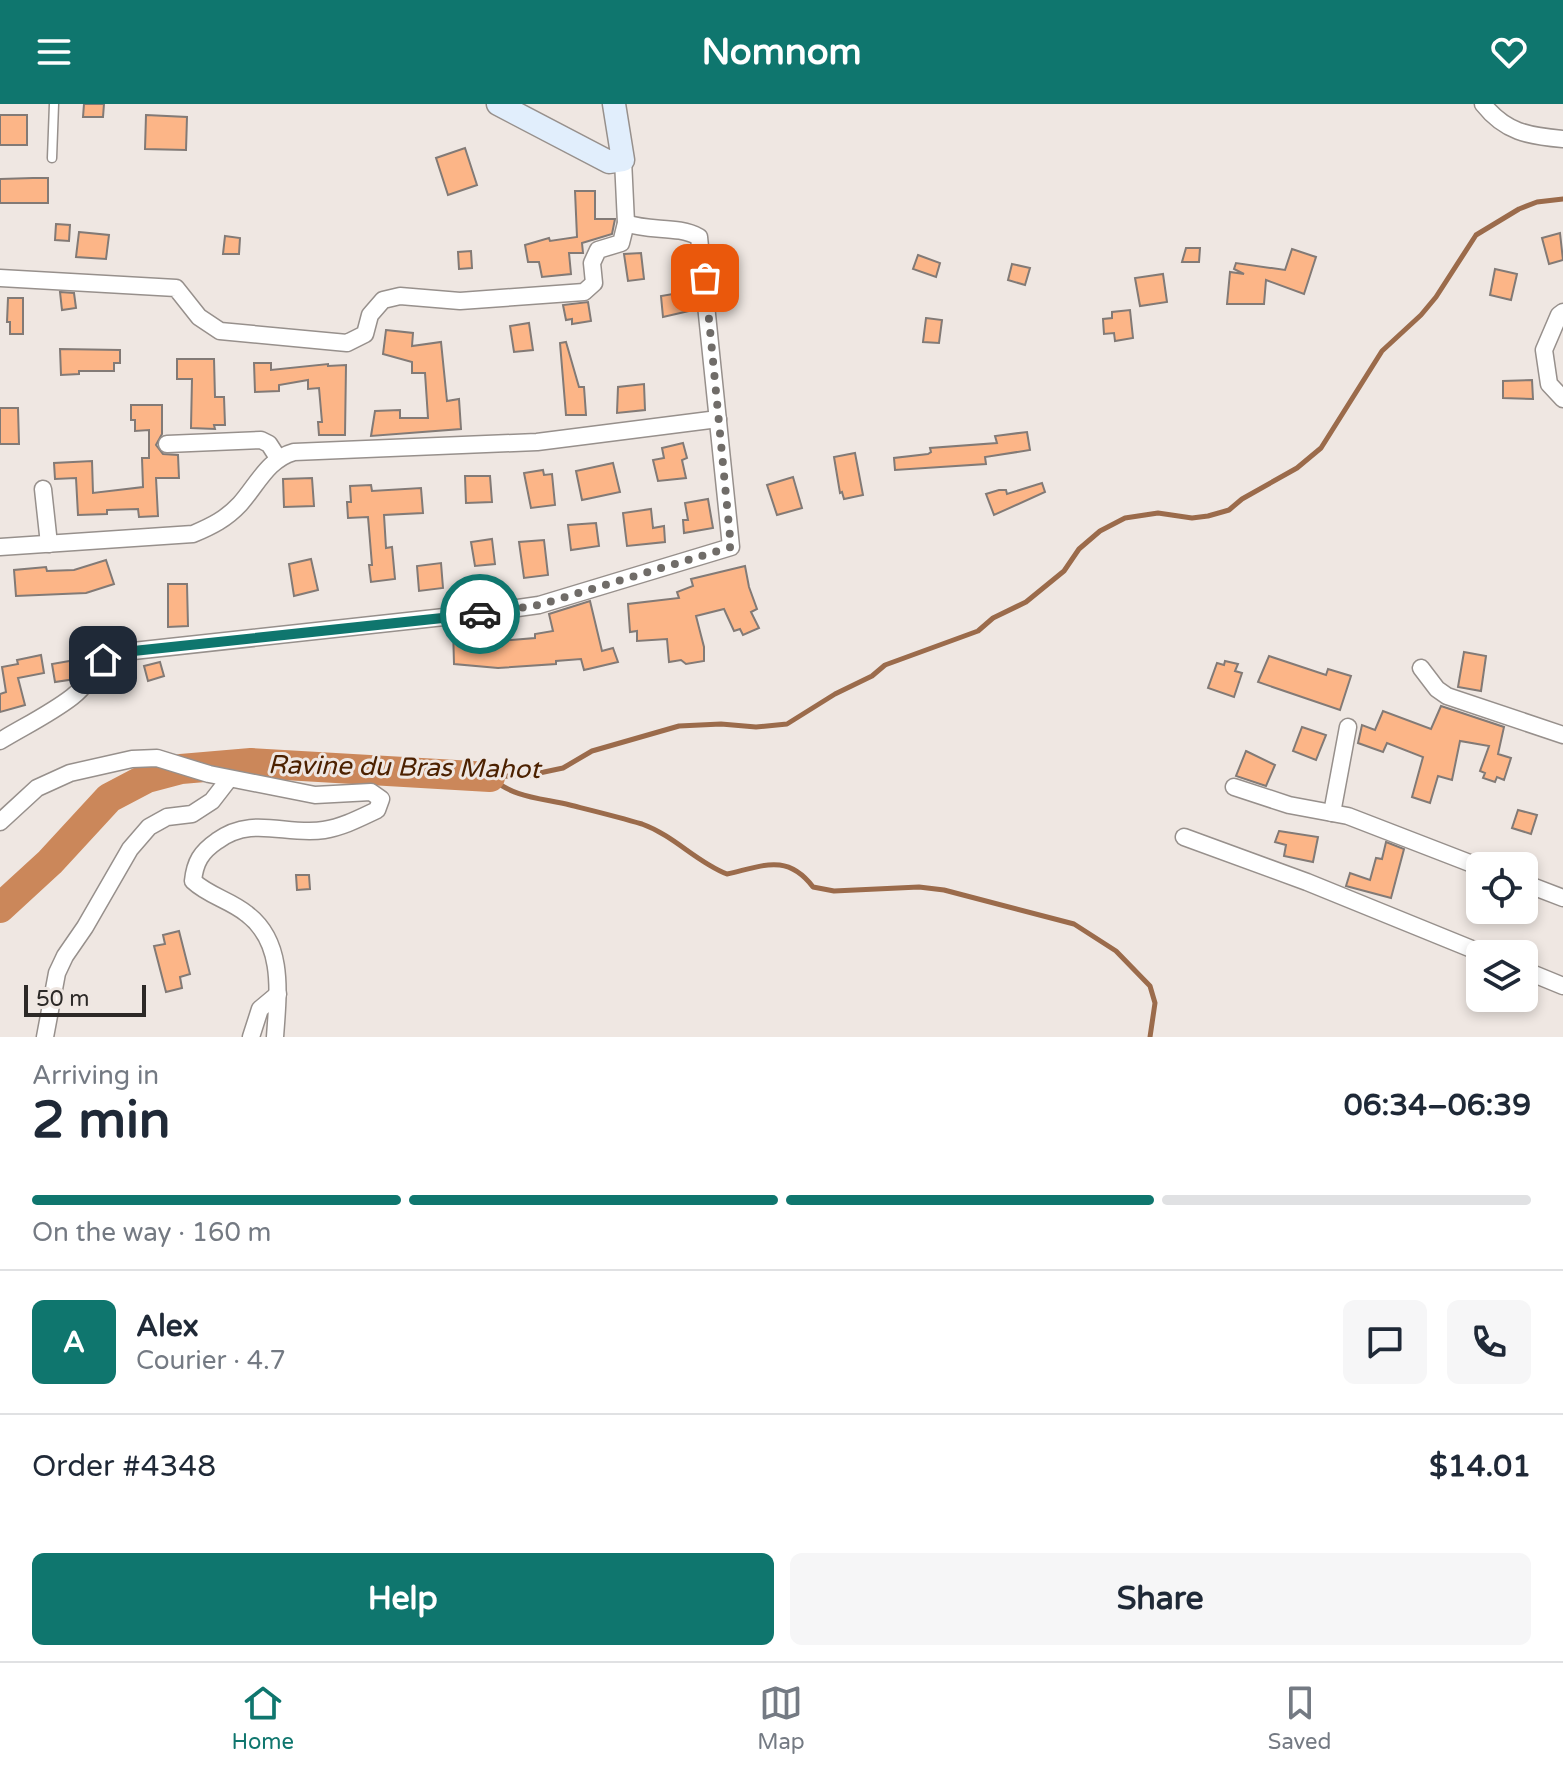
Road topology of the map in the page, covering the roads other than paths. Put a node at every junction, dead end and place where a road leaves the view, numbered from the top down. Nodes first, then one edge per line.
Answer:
1 (54, 104) edge
2 (498, 104) edge
3 (614, 104) edge
4 (1483, 104) edge
5 (1563, 139) edge
6 (52, 158) dead end
7 (623, 160) junction
8 (626, 223) junction
9 (0, 278) edge
10 (1563, 312) edge
11 (1563, 399) edge
12 (718, 419) junction
13 (167, 444) dead end
14 (278, 458) junction
15 (43, 489) dead end
16 (49, 544) junction
17 (0, 547) edge
18 (1421, 668) dead end
19 (1348, 727) dead end
20 (1563, 735) edge
21 (0, 741) edge
22 (229, 779) junction
23 (1234, 787) dead end
24 (1332, 813) junction
25 (0, 822) edge
26 (1184, 837) dead end
27 (1466, 862) edge
28 (1538, 888) edge
29 (1563, 898) edge
30 (1466, 947) edge
31 (1538, 976) edge
32 (1563, 986) edge
33 (278, 994) junction
34 (45, 1037) edge
35 (251, 1037) edge
36 (275, 1037) edge

1 - 6 lane
2 - 7 main road
3 - 7 main road
4 - 5 street
7 - 8 street
8 - 9 street
8 - 12 street
10 - 11 street
12 - 14 street
12 - 21 street
13 - 14 street
14 - 16 street
15 - 16 street
16 - 17 street
18 - 20 street
19 - 24 street
22 - 25 street
22 - 33 street
22 - 34 street
23 - 24 street
24 - 27 street
26 - 30 street
28 - 29 street
31 - 32 street
33 - 35 street
33 - 36 street

